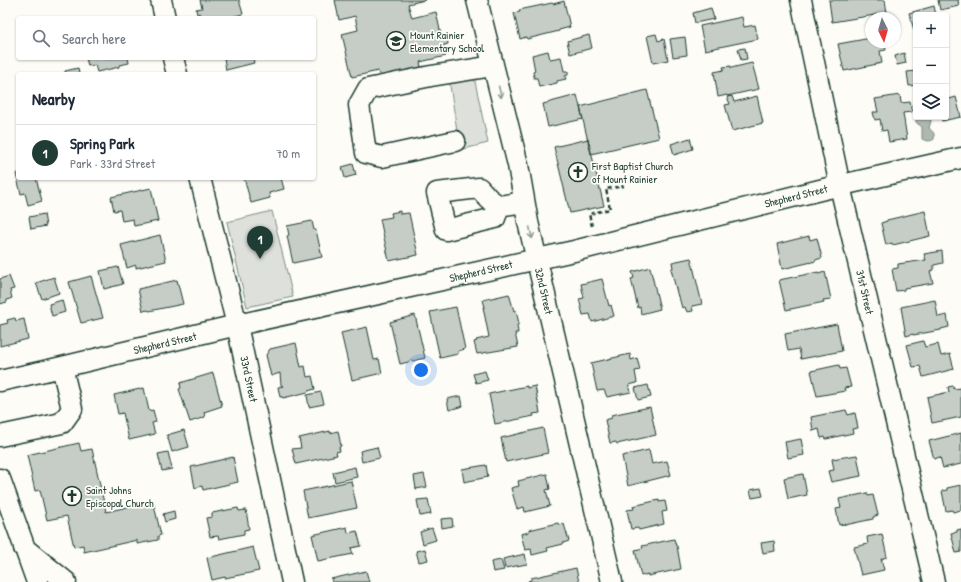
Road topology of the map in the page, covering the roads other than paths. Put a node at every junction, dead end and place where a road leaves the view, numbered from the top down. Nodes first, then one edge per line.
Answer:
1 (161, 0) edge
2 (477, 0) edge
3 (801, 0) edge
4 (165, 16) edge
5 (174, 60) edge
6 (493, 66) junction
7 (176, 72) edge
8 (456, 141) dead end
9 (961, 158) edge
10 (201, 180) edge
11 (840, 186) junction
12 (524, 202) junction
13 (499, 206) dead end
14 (536, 258) junction
15 (237, 325) junction
16 (62, 367) junction
17 (0, 381) edge
18 (0, 436) edge
19 (0, 479) edge
20 (24, 548) junction
21 (36, 582) edge
22 (66, 582) edge
23 (292, 582) edge
24 (612, 582) edge
25 (934, 582) edge

1 - 4 street
2 - 6 street, 32nd Street
3 - 11 street, 31st Street
5 - 7 street
6 - 8 street
6 -> 12 street, 32nd Street
9 - 11 street, Shepherd Street
10 - 15 street, 33rd Street
11 - 14 street, Shepherd Street
11 - 25 street, 31st Street
12 - 13 street
12 -> 14 street, 32nd Street
14 - 15 street, Shepherd Street
14 - 24 street, 32nd Street
15 - 16 street, Shepherd Street
15 - 23 street, 33rd Street
16 - 17 street, Shepherd Street
16 - 18 street
19 - 20 street
20 - 21 street
20 - 22 street

